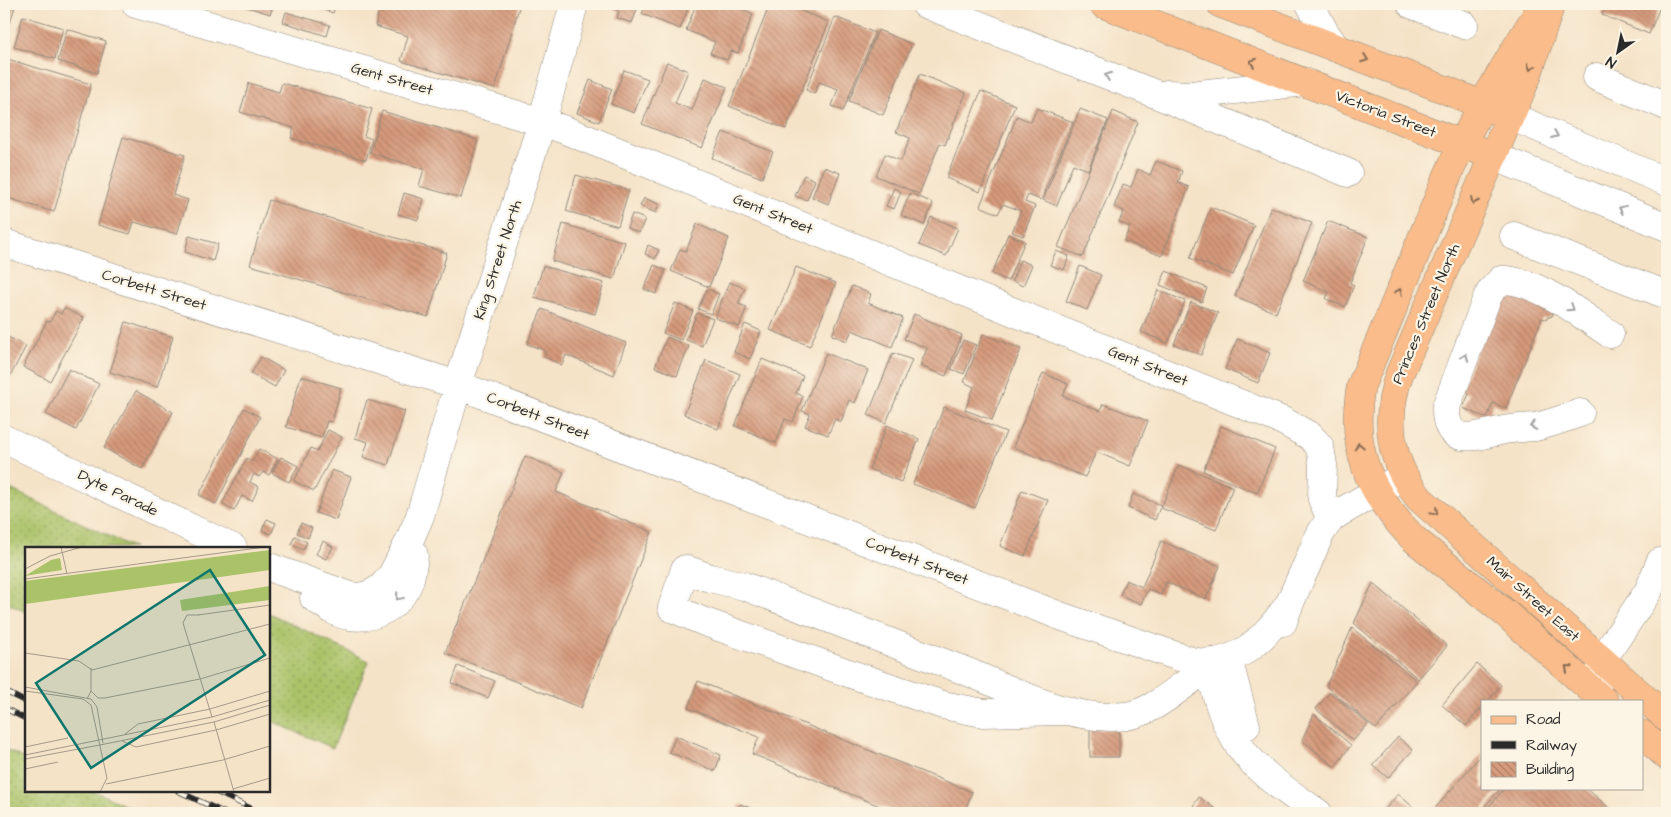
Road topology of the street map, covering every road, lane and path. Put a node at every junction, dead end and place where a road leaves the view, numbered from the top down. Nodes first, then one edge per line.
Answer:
1 (136, 4) edge
2 (574, 4) edge
3 (926, 4) edge
4 (1103, 4) edge
5 (1221, 4) edge
6 (1310, 4) edge
7 (1411, 4) edge
8 (1543, 4) edge
9 (1552, 4) edge
10 (1464, 25) dead end
11 (1336, 48) junction
12 (1596, 77) dead end
13 (1305, 82) junction
14 (1153, 93) junction
15 (1482, 105) junction
16 (1667, 106) edge
17 (1510, 116) junction
18 (542, 122) junction
19 (1461, 143) junction
20 (1493, 156) junction
21 (1348, 173) dead end
22 (1667, 182) edge
23 (1667, 228) edge
24 (1514, 236) dead end
25 (4, 243) edge
26 (1667, 295) edge
27 (1610, 334) dead end
28 (458, 385) junction
29 (1580, 413) dead end
30 (4, 438) edge
31 (1403, 476) junction
32 (1376, 492) junction
33 (1331, 519) junction
34 (231, 547) edge
35 (1660, 562) dead end
36 (270, 567) edge
37 (1602, 660) junction
38 (1215, 672) junction
39 (1600, 697) edge
40 (1065, 711) junction
41 (1667, 718) edge
42 (1644, 736) edge
43 (1667, 756) edge
44 (1320, 813) edge

1 - 18 street, Gent Street
2 - 18 street, King Street North
14 -> 3 street
13 -> 4 main road, Victoria Street
5 - 11 main road
6 - 11 street
7 - 10 street
8 - 15 main road
9 -> 17 main road, Princes Street North
11 -> 15 main road
12 - 16 street
13 - 14 street
13 - 19 main road, Victoria Street
14 - 21 street
15 - 17 main road
15 - 19 main road
17 - 20 main road, Princes Street North
17 -> 22 street
18 - 28 street, King Street North
18 - 33 street, Gent Street
19 - 20 main road, Victoria Street
32 -> 19 main road
23 -> 20 street, Victoria Street
20 -> 31 main road, Princes Street North
24 - 26 street
25 - 28 street, Corbett Street
29 -> 27 street
28 - 36 street, King Street North
28 - 38 street, Corbett Street
30 - 34 street, Dyte Parade
31 - 32 street
31 -> 37 main road, Mair Street East
32 - 33 street
39 -> 32 main road, Mair Street East
33 - 38 street
35 - 37 street
37 - 39 street
37 - 41 main road, Mair Street East
38 - 40 street
38 - 44 street
40 - 40 street
42 - 43 main road

